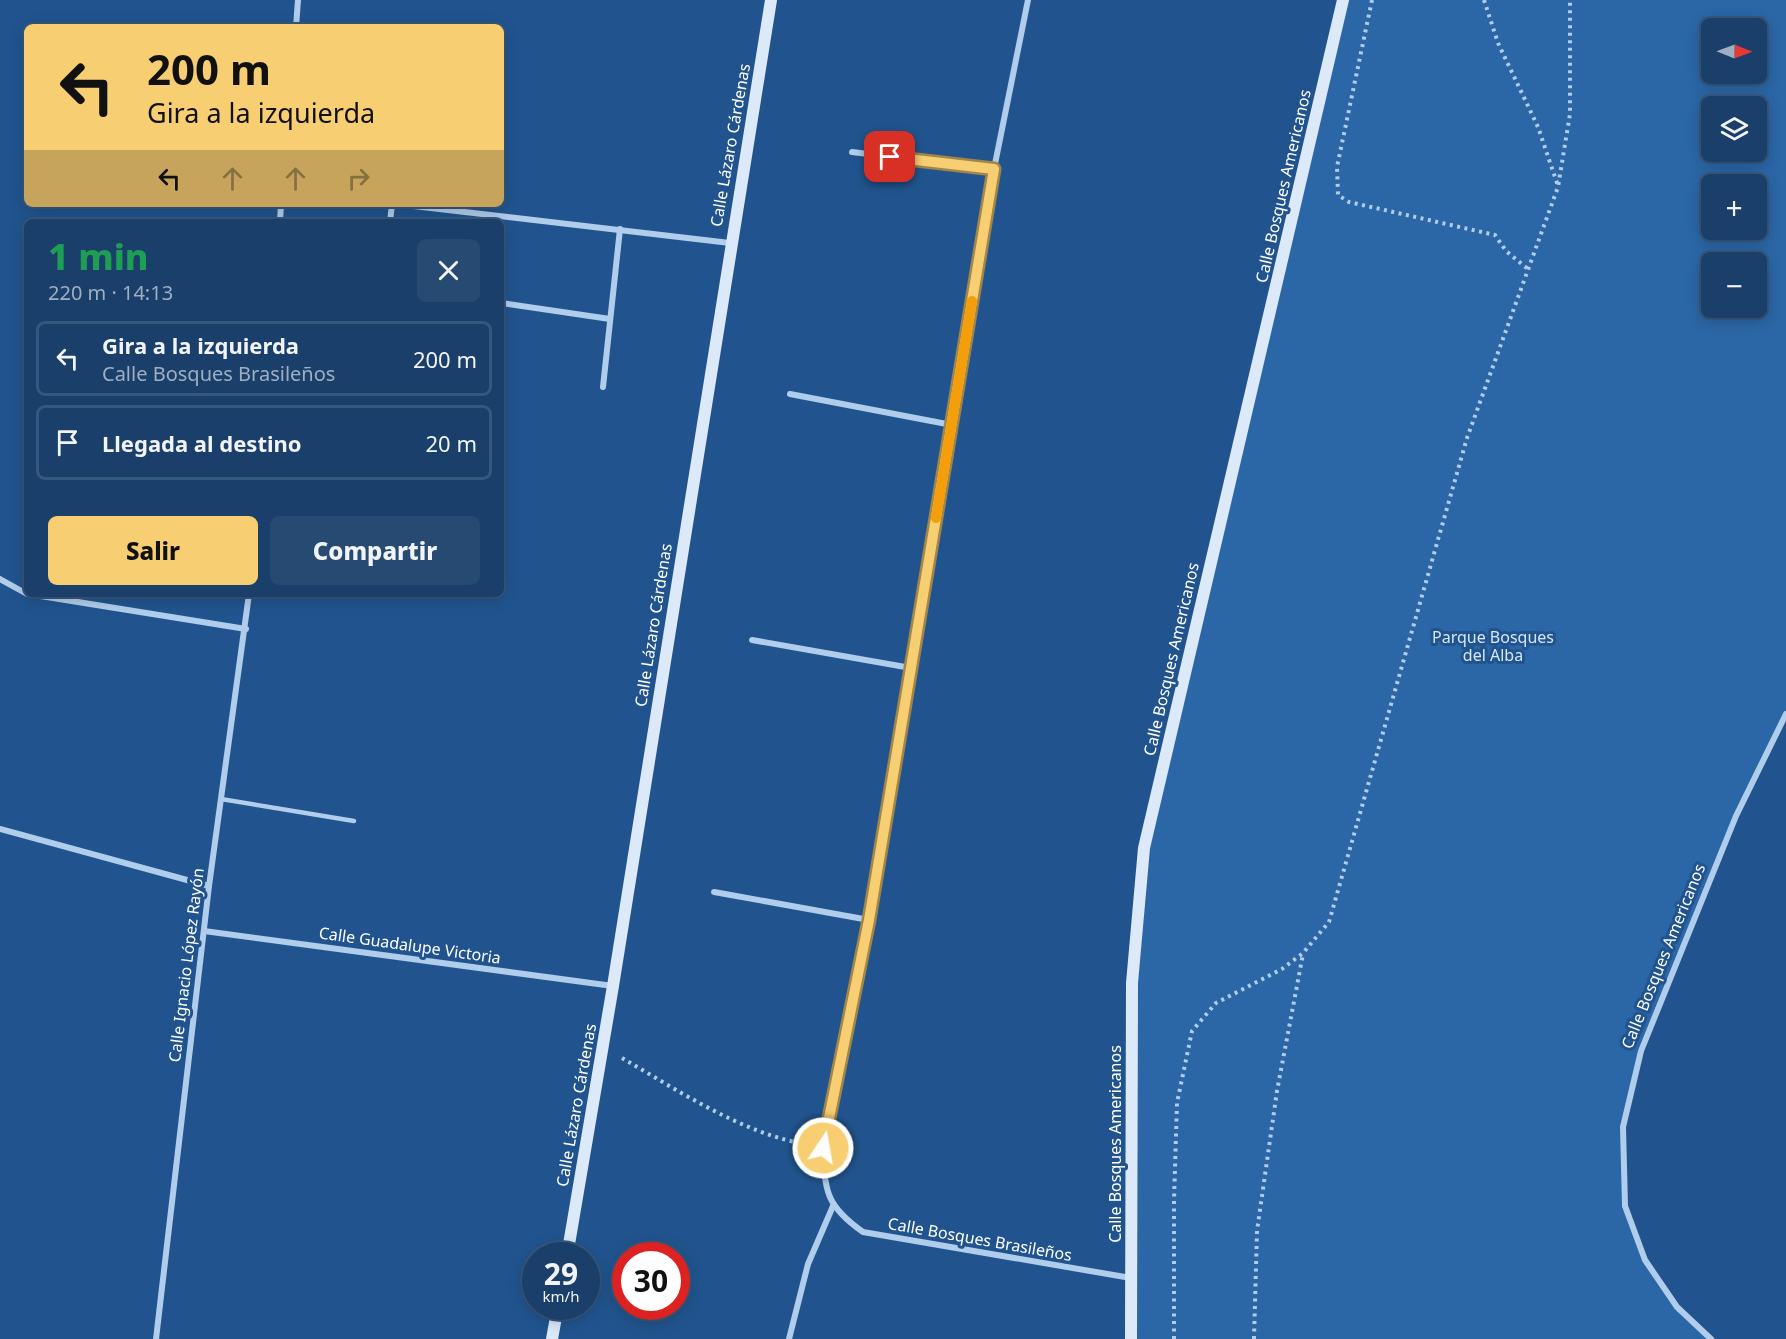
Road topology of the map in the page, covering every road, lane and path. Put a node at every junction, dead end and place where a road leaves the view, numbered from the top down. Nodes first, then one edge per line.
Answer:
1 (298, 0) edge
2 (771, 0) edge
3 (1028, 0) edge
4 (1343, 0) edge
5 (1372, 0) edge
6 (1484, 0) edge
7 (1570, 0) edge
8 (296, 24) edge
9 (852, 152) dead end
10 (994, 169) junction
11 (1558, 187) junction
12 (421, 207) edge
13 (620, 229) junction
14 (730, 243) junction
15 (1528, 269) junction
16 (504, 303) edge
17 (610, 320) junction
18 (603, 387) dead end
19 (790, 394) dead end
20 (951, 425) junction
21 (0, 579) edge
22 (24, 592) edge
23 (46, 597) edge
24 (249, 597) edge
25 (246, 629) junction
26 (752, 640) dead end
27 (910, 668) junction
28 (1786, 714) edge
29 (221, 799) junction
30 (354, 821) dead end
31 (0, 830) edge
32 (209, 886) junction
33 (714, 892) dead end
34 (869, 920) junction
35 (204, 931) junction
36 (1303, 953) junction
37 (613, 986) junction
38 (603, 1046) junction
39 (823, 1148) junction
40 (833, 1206) junction
41 (569, 1242) edge
42 (1131, 1278) junction
43 (555, 1320) edge
44 (156, 1339) edge
45 (552, 1339) edge
46 (789, 1339) edge
47 (1131, 1339) edge
48 (1174, 1339) edge
49 (1254, 1339) edge
50 (1711, 1339) edge

1 - 8 street
2 - 14 main road, Calle Lázaro Cárdenas
3 - 10 street
4 - 42 main road, Calle Bosques Americanos
5 - 15 path
6 - 11 path
7 - 11 path
9 - 10 street
10 - 20 street
11 - 15 path
12 - 13 street
13 - 14 street
13 - 17 street
14 - 37 main road, Calle Lázaro Cárdenas
15 - 36 path
16 - 17 street
17 - 18 street
19 - 20 street
20 - 27 street
21 - 22 street
23 - 25 street
24 - 25 street, Calle Ignacio López Rayón
25 - 29 street, Calle Ignacio López Rayón
26 - 27 street
27 - 34 street
28 - 50 street, Calle Bosques Americanos
29 - 30 lane
29 - 32 street, Calle Ignacio López Rayón
31 - 32 street
32 - 35 street, Calle Ignacio López Rayón
33 - 34 street
34 - 39 street
35 - 37 street, Calle Guadalupe Victoria
35 - 44 street, Calle Ignacio López Rayón
36 - 48 path
36 - 49 path
37 - 38 main road, Calle Lázaro Cárdenas
38 - 39 path
38 - 41 main road, Calle Lázaro Cárdenas
39 - 40 street
40 - 42 street, Calle Bosques Brasileños
40 - 46 street
42 - 47 main road, Calle Bosques Americanos
43 - 45 main road

